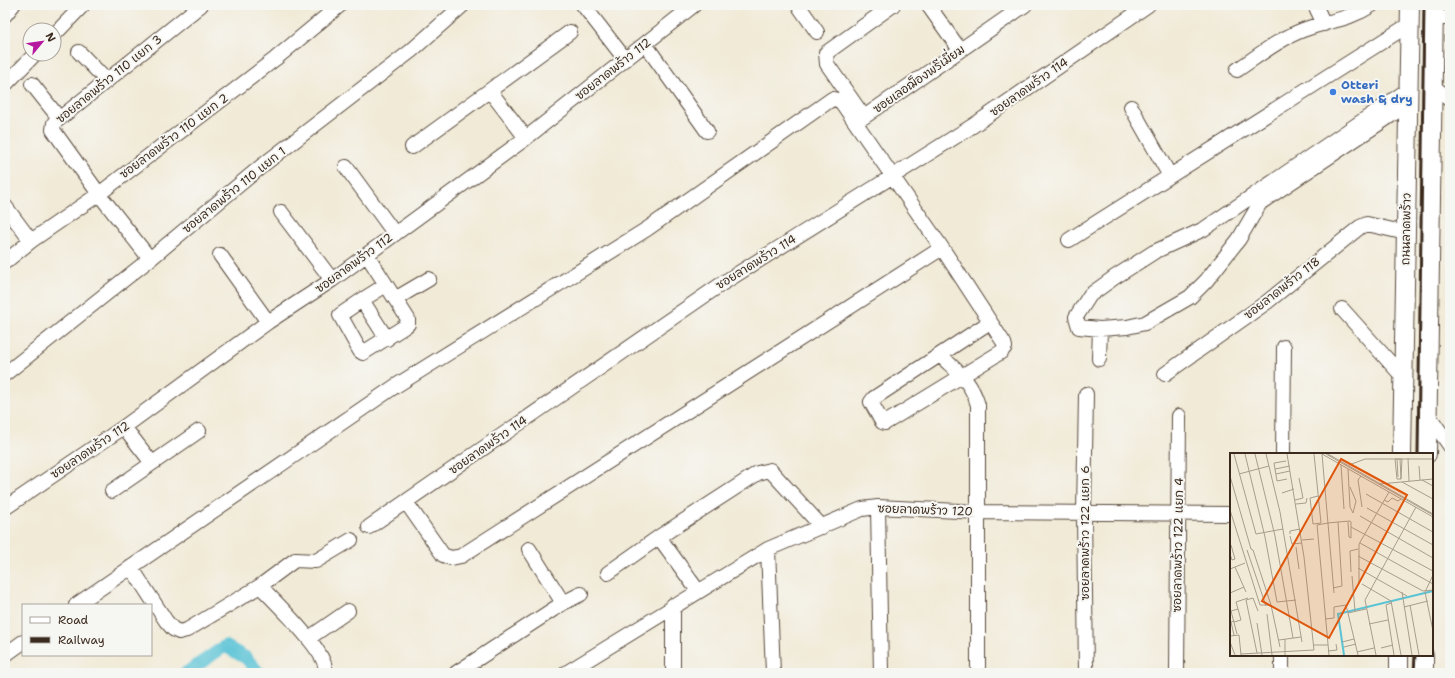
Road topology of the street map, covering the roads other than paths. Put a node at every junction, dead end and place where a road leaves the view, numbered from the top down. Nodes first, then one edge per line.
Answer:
1 (14, 5) edge
2 (83, 5) edge
3 (201, 5) edge
4 (340, 5) edge
5 (463, 5) edge
6 (583, 5) edge
7 (694, 5) edge
8 (798, 5) edge
9 (893, 5) edge
10 (928, 5) edge
11 (1026, 5) edge
12 (1148, 5) edge
13 (1315, 5) edge
14 (1372, 5) edge
15 (1410, 5) edge
16 (1439, 14) edge
17 (5, 15) edge
18 (1324, 24) junction
19 (1410, 24) junction
20 (62, 27) edge
21 (570, 32) dead end
22 (817, 32) dead end
23 (645, 44) junction
24 (960, 50) junction
25 (79, 52) dead end
26 (625, 59) junction
27 (27, 62) edge
28 (1237, 70) dead end
29 (107, 80) junction
30 (32, 84) dead end
31 (5, 85) edge
32 (1433, 86) junction
33 (490, 91) junction
34 (1409, 96) junction
35 (1450, 100) edge
36 (1131, 107) dead end
37 (59, 118) junction
38 (860, 120) junction
39 (707, 131) dead end
40 (526, 138) junction
41 (412, 147) dead end
42 (346, 167) dead end
43 (894, 176) junction
44 (1170, 176) junction
45 (99, 194) junction
46 (5, 206) edge
47 (281, 212) dead end
48 (1406, 233) junction
49 (395, 234) junction
50 (1069, 240) dead end
51 (31, 241) junction
52 (942, 248) junction
53 (220, 255) dead end
54 (367, 255) junction
55 (150, 259) junction
56 (5, 262) edge
57 (332, 280) junction
58 (429, 280) dead end
59 (386, 285) junction
60 (395, 299) junction
61 (362, 300) junction
62 (1342, 309) dead end
63 (268, 322) junction
64 (990, 322) junction
65 (1100, 329) junction
66 (387, 339) junction
67 (1284, 347) dead end
68 (940, 355) junction
69 (1099, 359) dead end
70 (5, 374) edge
71 (1165, 374) dead end
72 (963, 376) junction
73 (1403, 377) junction
74 (1086, 394) dead end
75 (1427, 413) junction
76 (1179, 416) dead end
77 (124, 428) junction
78 (199, 431) dead end
79 (1449, 442) edge
80 (1283, 453) edge
81 (1402, 453) edge
82 (1427, 453) edge
83 (152, 463) junction
84 (112, 492) dead end
85 (406, 502) junction
86 (878, 507) junction
87 (5, 508) edge
88 (979, 512) junction
89 (1084, 513) junction
90 (1178, 514) junction
91 (1230, 514) edge
92 (369, 527) dead end
93 (822, 527) junction
94 (659, 537) junction
95 (351, 540) dead end
96 (529, 549) dead end
97 (768, 549) junction
98 (131, 567) junction
99 (608, 574) dead end
100 (260, 586) junction
101 (698, 591) junction
102 (581, 594) dead end
103 (563, 603) junction
104 (77, 604) edge
105 (674, 605) junction
106 (348, 611) dead end
107 (309, 638) junction
108 (22, 643) edge
109 (5, 655) edge
110 (1282, 656) edge
111 (1399, 656) edge
112 (1424, 656) edge
113 (325, 673) edge
114 (456, 673) edge
115 (566, 673) edge
116 (673, 673) edge
117 (773, 673) edge
118 (881, 673) edge
119 (978, 673) edge
120 (1086, 673) edge
121 (1177, 673) edge
122 (1282, 673) edge
123 (1399, 673) edge
124 (1424, 673) edge

1 - 17 street
2 - 20 street
3 - 29 street, ซอยลาดพร้าว 110 แยก 3
4 - 45 street, ซอยลาดพร้าว 110 แยก 2
5 - 55 street, ซอยลาดพร้าว 110 แยก 1
6 - 26 street
7 - 23 street, ซอยลาดพร้าว 112
8 - 22 street
9 - 38 street, ซอยเลอฌ็องพรีเมี่ยม
10 - 24 street
11 - 24 street, ซอยเลอฌ็องพรีเมี่ยม
12 - 43 street, ซอยลาดพร้าว 114
13 - 18 street
14 - 18 street
15 - 19 main road, ถนนลาดพร้าว
16 - 32 main road, ถนนลาดพร้าว
18 - 28 street
19 - 34 main road, ถนนลาดพร้าว
19 - 44 street
21 - 33 street
23 - 26 street, ซอยลาดพร้าว 112
23 - 39 street
24 - 38 street, ซอยเลอฌ็องพรีเมี่ยม
25 - 29 street
26 - 40 street, ซอยลาดพร้าว 112
27 - 31 street
29 - 37 street, ซอยลาดพร้าว 110 แยก 3
30 - 37 street
32 - 35 street
32 - 75 main road, ถนนลาดพร้าว
33 - 40 street
33 - 41 street
34 - 48 main road, ถนนลาดพร้าว
34 - 65 street
34 - 65 street
36 - 44 street
37 - 45 street, ซอยลาดพร้าว 110 แยก 3
38 - 43 street
38 - 98 street
40 - 49 street, ซอยลาดพร้าว 112
42 - 49 street
43 - 52 street
43 - 85 street, ซอยลาดพร้าว 114
44 - 50 street
45 - 51 street, ซอยลาดพร้าว 110 แยก 2
45 - 55 street, ซอยลาดพร้าว 110 แยก 3
46 - 51 street
47 - 57 street
48 - 71 street, ซอยลาดพร้าว 118
48 - 73 main road, ถนนลาดพร้าว
49 - 54 street, ซอยลาดพร้าว 112
51 - 56 street, ซอยลาดพร้าว 110 แยก 2
52 - 64 street
52 - 85 street
53 - 63 street
54 - 57 street, ซอยลาดพร้าว 112
54 - 59 street
55 - 70 street, ซอยลาดพร้าว 110 แยก 1
57 - 63 street, ซอยลาดพร้าว 112
58 - 60 street
59 - 60 street
59 - 61 street
60 - 66 street
61 - 66 street
61 - 66 street
62 - 73 street
63 - 77 street, ซอยลาดพร้าว 112
64 - 68 street
64 - 72 street
65 - 69 street
67 - 80 street
68 - 72 street
68 - 72 street
72 - 88 street
73 - 81 main road, ถนนลาดพร้าว
74 - 89 street, ซอยลาดพร้าว 122 แยก 6
75 - 79 street
75 - 82 main road, ถนนลาดพร้าว
76 - 90 street, ซอยลาดพร้าว 122 แยก 4
77 - 83 street
77 - 87 street, ซอยลาดพร้าว 112
78 - 83 street
83 - 84 street
85 - 92 street, ซอยลาดพร้าว 114
86 - 88 street, ซอยลาดพร้าว 120
86 - 93 street, ซอยลาดพร้าว 120
86 - 118 street
88 - 89 street, ซอยลาดพร้าว 120
88 - 119 street
89 - 90 street, ซอยลาดพร้าว 120
89 - 120 street, ซอยลาดพร้าว 122 แยก 6
90 - 91 street, ซอยลาดพร้าว 120
90 - 121 street, ซอยลาดพร้าว 122 แยก 4
93 - 94 street
93 - 97 street, ซอยลาดพร้าว 120
94 - 99 street
94 - 101 street
95 - 100 street
96 - 103 street
97 - 101 street, ซอยลาดพร้าว 120
97 - 117 street
98 - 100 street
98 - 104 street
100 - 107 street
101 - 105 street, ซอยลาดพร้าว 120
102 - 103 street
103 - 114 street
105 - 115 street, ซอยลาดพร้าว 120
105 - 116 street
106 - 107 street
107 - 113 street
108 - 109 street
110 - 122 street
111 - 123 main road
112 - 124 main road

